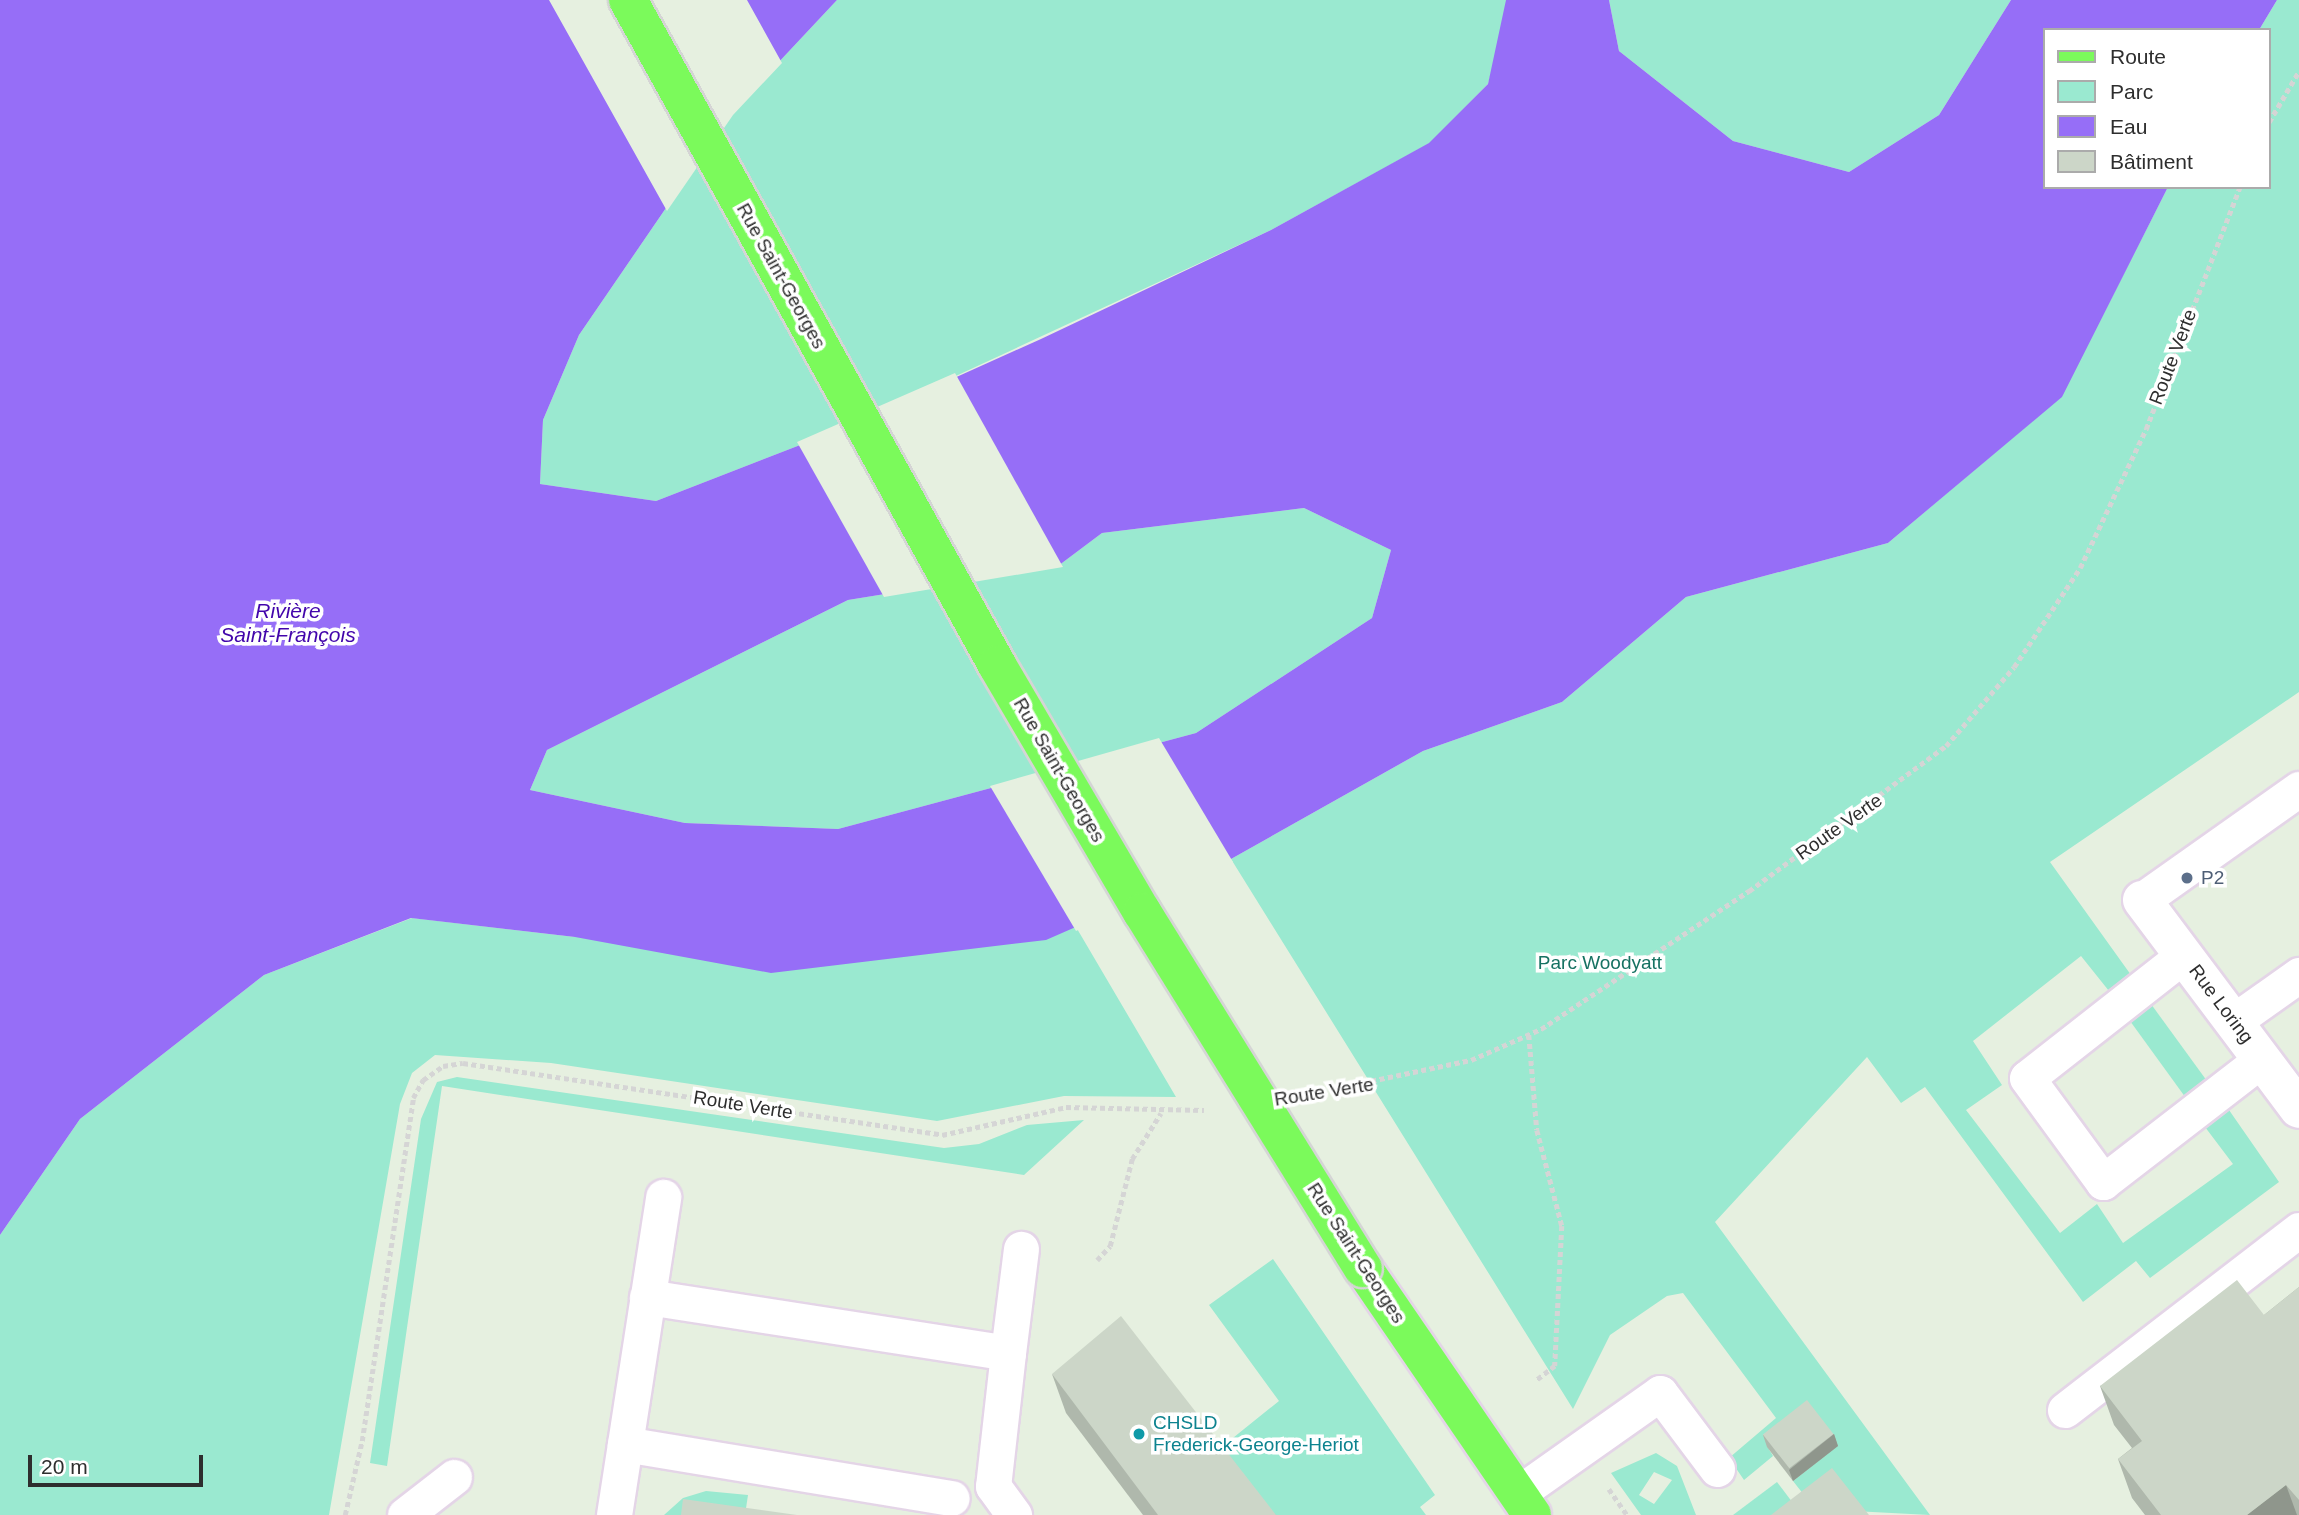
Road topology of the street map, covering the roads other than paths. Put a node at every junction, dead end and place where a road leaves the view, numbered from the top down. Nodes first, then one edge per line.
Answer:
1 (628, 0) edge
2 (2299, 789) edge
3 (2141, 900) joint
4 (2184, 955) junction
5 (2299, 975) edge
6 (2234, 1021) junction
7 (2262, 1059) junction
8 (2299, 1109) edge
9 (663, 1196) dead end
10 (2299, 1230) edge
11 (1021, 1249) dead end
12 (647, 1297) junction
13 (1007, 1353) junction
14 (2066, 1410) dead end
15 (625, 1444) junction
16 (1717, 1469) dead end
17 (454, 1477) dead end
18 (993, 1486) junction
19 (1525, 1505) edge
20 (951, 1507) edge
21 (405, 1515) edge
22 (614, 1515) edge
23 (1014, 1515) edge

1 - 19 main road, Rue Saint-Georges, bridge
2 - 3 lane
3 - 4 street, Rue Loring
4 - 6 street, Rue Loring
4 - 7 lane
5 - 6 lane
6 - 7 street, Rue Loring
7 - 8 street, Rue Loring
9 - 12 lane
10 - 14 lane
11 - 13 lane
12 - 13 lane
12 - 15 lane
13 - 18 lane
15 - 20 lane
15 - 22 lane
16 - 19 lane
17 - 21 lane
18 - 20 lane
18 - 23 lane

